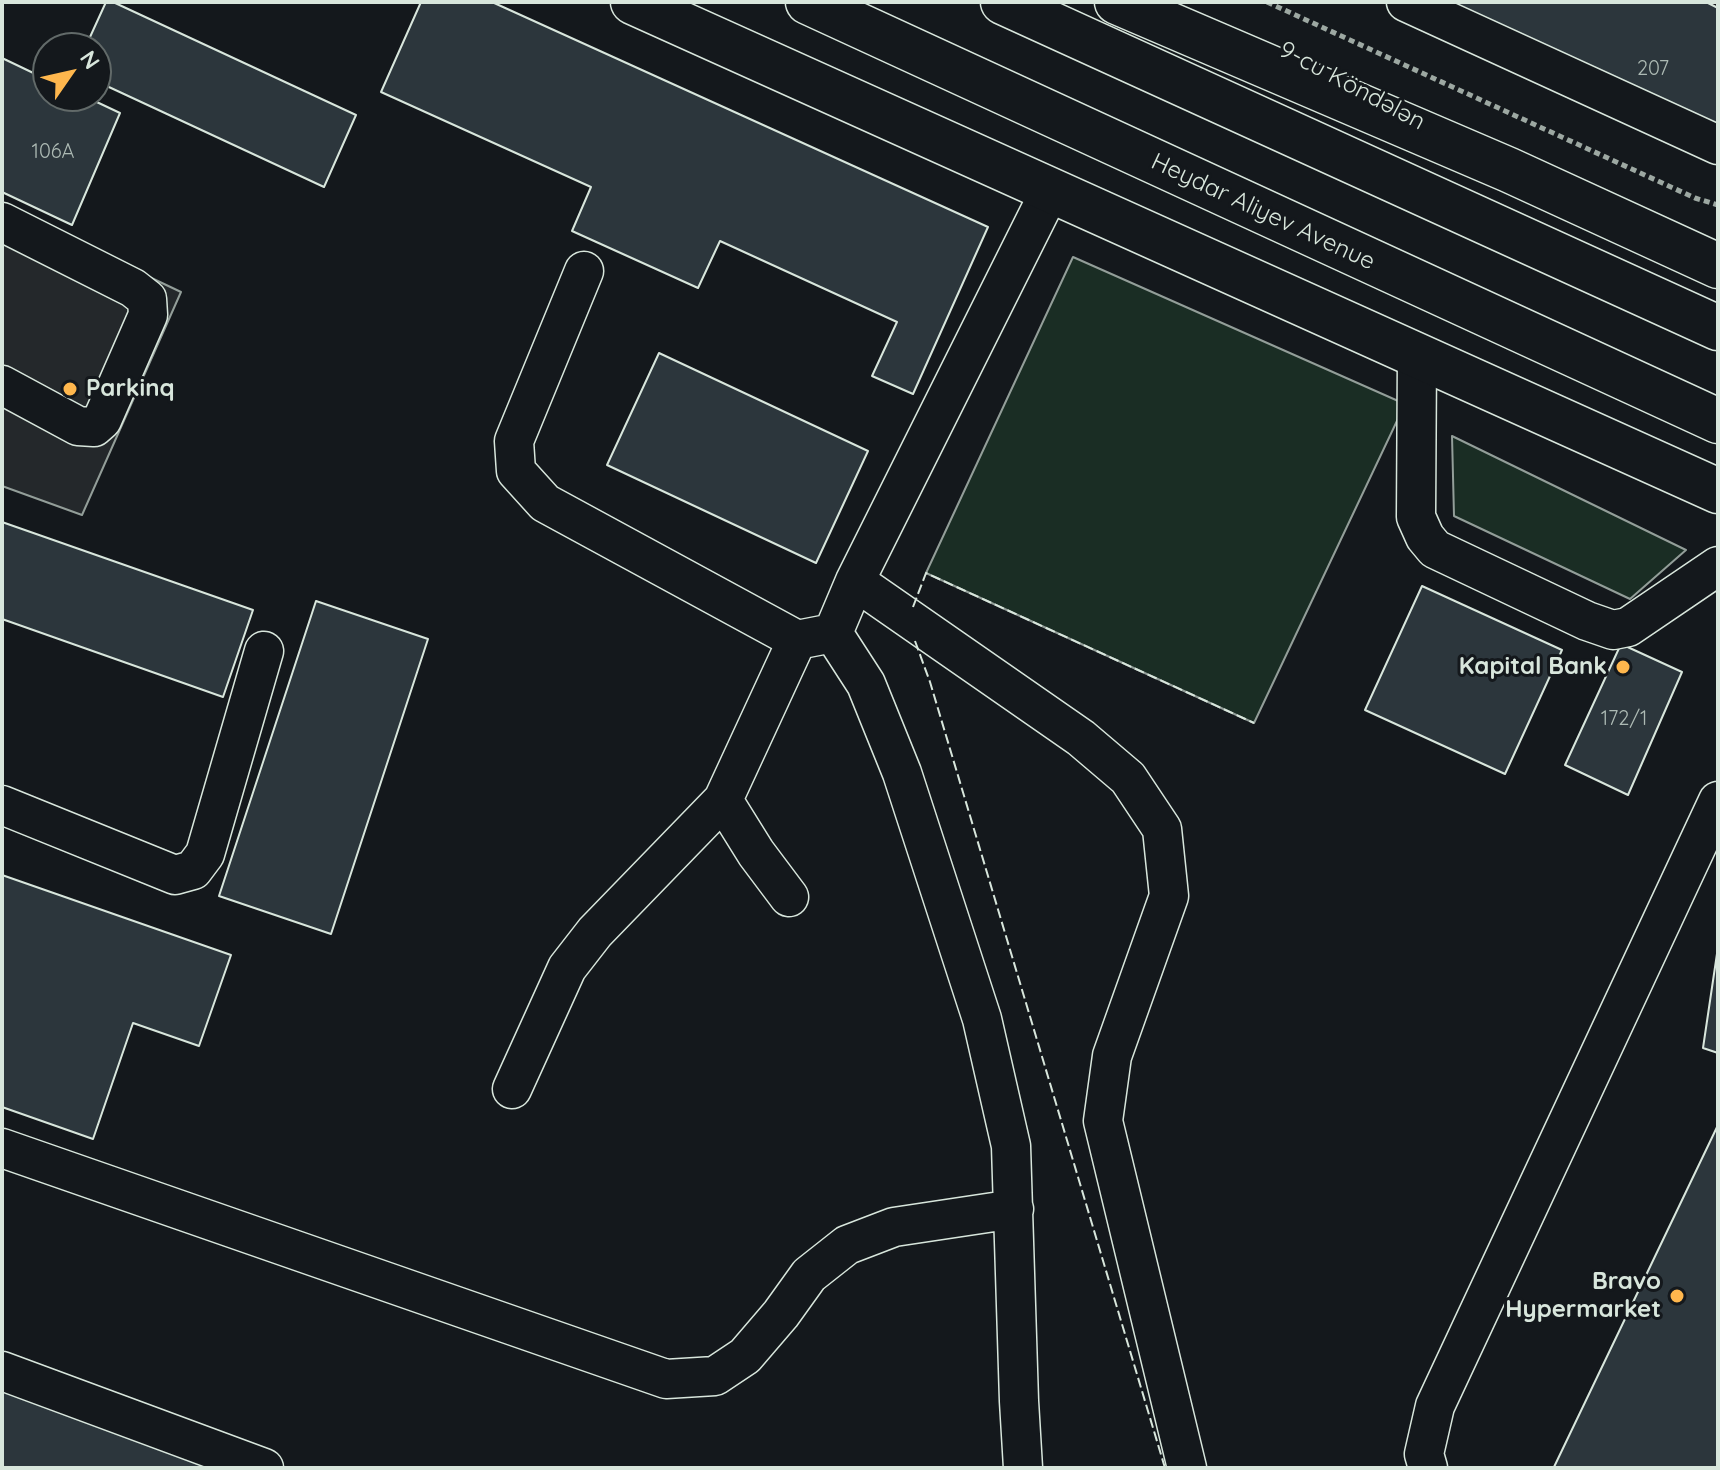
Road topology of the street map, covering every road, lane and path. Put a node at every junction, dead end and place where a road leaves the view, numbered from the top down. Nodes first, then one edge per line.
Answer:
1 (633, 2) edge
2 (808, 2) edge
3 (1003, 2) edge
4 (1117, 2) edge
5 (1194, 2) edge
6 (1267, 2) edge
7 (1406, 2) edge
8 (1718, 145) edge
9 (1509, 170) junction
10 (1050, 191) junction
11 (1718, 205) edge
12 (2, 222) edge
13 (1718, 266) edge
14 (584, 271) dead end
15 (1718, 328) edge
16 (1417, 354) junction
17 (2, 385) edge
18 (1718, 421) edge
19 (1718, 491) edge
20 (1718, 566) edge
21 (855, 581) junction
22 (815, 636) junction
23 (264, 651) dead end
24 (723, 800) junction
25 (1718, 801) edge
26 (2, 805) edge
27 (789, 897) dead end
28 (512, 1089) dead end
29 (2, 1148) edge
30 (1014, 1209) junction
31 (2, 1371) edge
32 (264, 1468) edge
33 (1023, 1468) edge
34 (1187, 1468) edge
35 (1428, 1468) edge

1 - 10 main road
2 - 18 main road, Heydar Aliyev Avenue
3 - 15 main road
4 - 9 main road
5 - 9 main road, 9-cu Köndələn
6 - 11 path
7 - 8 street
9 - 13 main road
10 - 16 main road
10 - 21 street
12 - 17 street
14 - 22 street
16 - 19 main road
16 - 20 street
21 - 22 street
21 - 34 street
22 - 24 street
22 - 30 street
23 - 26 street
24 - 27 street
24 - 28 street
25 - 35 street
29 - 30 street
30 - 33 street
31 - 32 street

